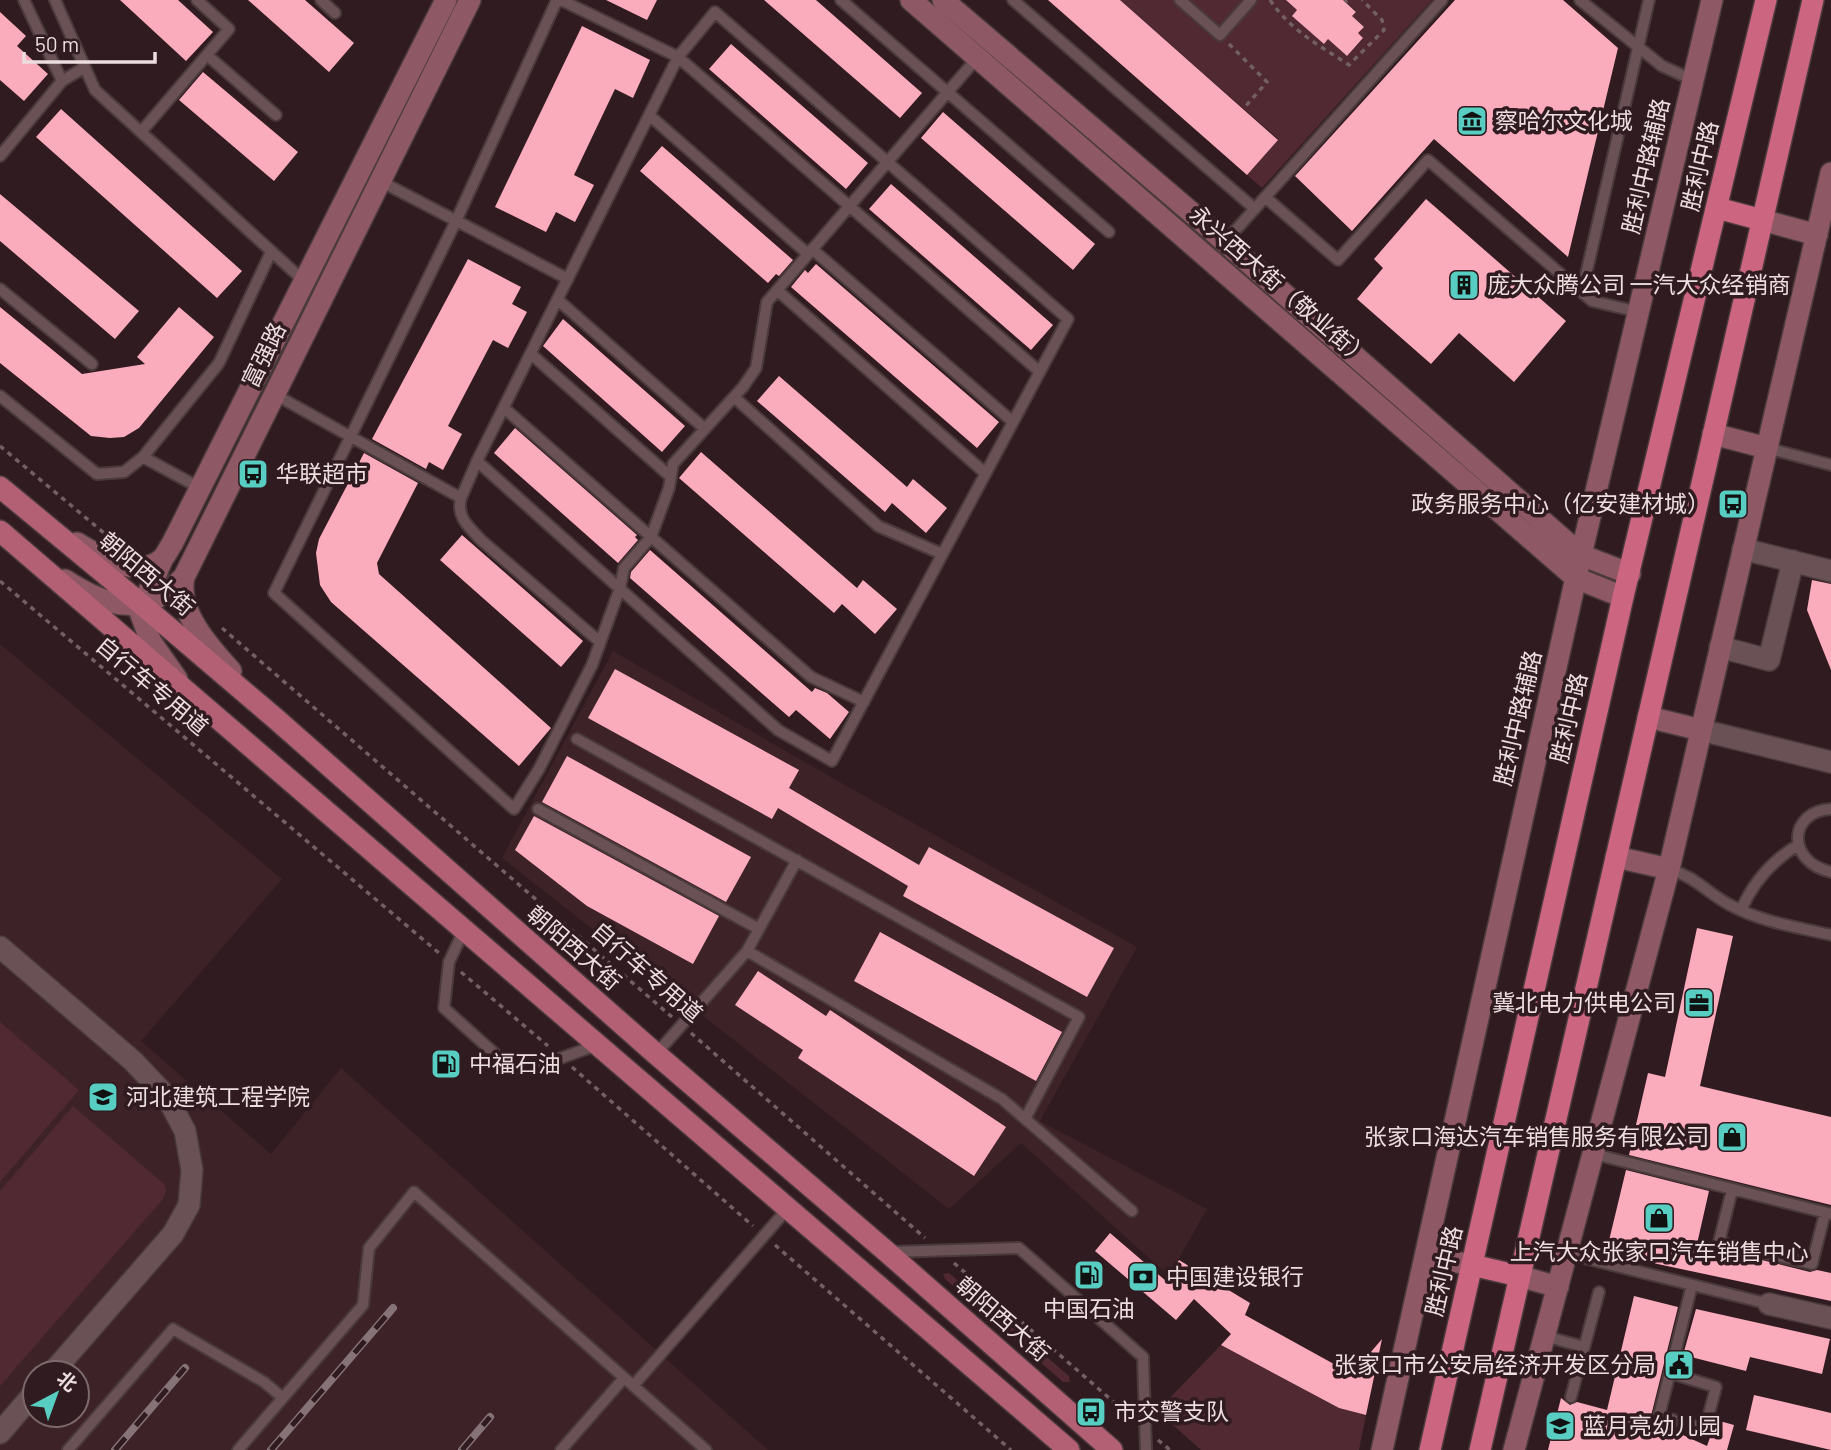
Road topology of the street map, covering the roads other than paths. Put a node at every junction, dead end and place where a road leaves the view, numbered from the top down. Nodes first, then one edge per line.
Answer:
1 (23, 0) edge
2 (55, 0) edge
3 (197, 0) edge
4 (321, 0) edge
5 (446, 0) edge
6 (470, 0) edge
7 (559, 0) edge
8 (841, 0) edge
9 (911, 0) edge
10 (943, 0) edge
11 (1013, 0) edge
12 (1180, 0) edge
13 (1251, 0) edge
14 (1442, 0) edge
15 (1580, 0) edge
16 (1649, 0) edge
17 (1712, 0) edge
18 (1766, 0) edge
19 (1813, 0) edge
20 (210, 4) edge
21 (335, 13) dead end
22 (1638, 48) junction
23 (207, 55) junction
24 (678, 57) junction
25 (977, 58) junction
26 (85, 68) junction
27 (1693, 80) junction
28 (62, 81) junction
29 (948, 92) junction
30 (276, 115) dead end
31 (649, 115) junction
32 (141, 132) junction
33 (0, 156) edge
34 (887, 162) junction
35 (1831, 173) edge
36 (380, 181) junction
37 (1265, 197) junction
38 (848, 206) junction
39 (1717, 208) junction
40 (1255, 209) junction
41 (1762, 220) junction
42 (456, 221) junction
43 (1110, 232) dead end
44 (1816, 235) junction
45 (1225, 242) junction
46 (271, 252) junction
47 (810, 252) junction
48 (568, 279) junction
49 (304, 282) junction
50 (0, 289) edge
51 (777, 290) junction
52 (1582, 292) junction
53 (558, 300) junction
54 (1639, 312) junction
55 (530, 354) junction
56 (92, 364) dead end
57 (1040, 372) junction
58 (274, 394) junction
59 (0, 396) edge
60 (734, 397) junction
61 (504, 408) junction
62 (1013, 422) junction
63 (705, 429) junction
64 (1713, 434) junction
65 (350, 436) junction
66 (1767, 448) junction
67 (143, 457) junction
68 (477, 461) junction
69 (1831, 465) edge
70 (985, 473) junction
71 (671, 477) junction
72 (0, 486) edge
73 (200, 488) junction
74 (461, 498) junction
75 (24, 507) junction
76 (0, 531) edge
77 (651, 537) junction
78 (1743, 549) junction
79 (942, 555) junction
80 (1581, 555) junction
81 (162, 560) junction
82 (1793, 561) junction
83 (40, 564) junction
84 (1831, 571) edge
85 (1630, 574) junction
86 (184, 577) junction
87 (1576, 578) junction
88 (620, 589) junction
89 (1623, 597) junction
90 (142, 603) junction
91 (600, 642) junction
92 (1720, 647) junction
93 (184, 688) junction
94 (864, 702) junction
95 (1648, 717) junction
96 (275, 719) junction
97 (1701, 730) junction
98 (577, 739) dead end
99 (1831, 762) edge
100 (538, 809) dead end
101 (1831, 809) edge
102 (1798, 845) junction
103 (1616, 857) junction
104 (797, 860) junction
105 (1669, 869) junction
106 (1831, 872) edge
107 (1741, 910) junction
108 (759, 929) junction
109 (464, 930) junction
110 (1831, 935) edge
111 (0, 947) edge
112 (747, 951) junction
113 (597, 1045) junction
114 (656, 1054) junction
115 (1025, 1119) junction
116 (1594, 1154) junction
117 (1732, 1190) junction
118 (789, 1208) junction
119 (1132, 1211) dead end
120 (1828, 1214) edge
121 (887, 1252) junction
122 (1568, 1254) junction
123 (1426, 1256) junction
124 (1472, 1265) junction
125 (1519, 1276) junction
126 (1692, 1285) junction
127 (1559, 1287) junction
128 (1599, 1293) dead end
129 (1769, 1304) joint
130 (1831, 1318) edge
131 (1545, 1336) junction
132 (1584, 1347) junction
133 (64, 1359) edge
134 (1670, 1373) junction
135 (624, 1378) junction
136 (633, 1386) junction
137 (1572, 1397) dead end
138 (283, 1398) junction
139 (21, 1408) edge
140 (0, 1433) edge
141 (68, 1450) edge
142 (238, 1450) edge
143 (561, 1450) edge
144 (706, 1450) edge
145 (1069, 1450) edge
146 (1112, 1450) edge
147 (1146, 1450) edge
148 (1382, 1450) edge
149 (1430, 1450) edge
150 (1480, 1450) edge
151 (1514, 1450) edge

1 - 28 lane
2 - 26 lane
3 - 20 lane
4 - 21 lane
5 - 49 main road, 富强路
6 - 36 main road, 富强路
7 - 24 lane
7 - 42 lane
8 - 29 lane
9 - 25 main road, 永兴西大街（敬业街）
10 - 45 main road, 永兴西大街（敬业街）
11 - 40 lane
12 - 13 lane
14 - 37 lane
15 - 22 lane
16 - 22 lane
17 - 27 main road, 胜利中路辅路
18 - 39 highway, 胜利中路
19 - 41 highway
20 - 23 lane
22 - 27 lane
22 - 52 lane
23 - 30 lane
23 - 32 lane
24 - 31 lane
24 - 34 lane
24 - 38 lane
25 - 29 lane
25 - 87 main road, 永兴西大街（敬业街）
26 - 28 lane
26 - 32 lane
27 - 54 main road, 胜利中路辅路
28 - 33 lane
29 - 34 lane
29 - 43 lane
31 - 47 lane
31 - 48 lane
32 - 46 lane
34 - 38 lane
34 - 57 lane
35 - 44 main road
36 - 42 lane
36 - 58 main road, 富强路
37 - 40 lane
37 - 52 lane
38 - 47 lane
38 - 57 lane
39 - 41 highway
39 - 85 highway, 胜利中路
40 - 45 lane
41 - 44 main road
41 - 64 highway
42 - 48 lane
42 - 65 lane
44 - 66 main road
45 - 80 main road, 永兴西大街（敬业街）
46 - 49 lane
46 - 67 lane
47 - 51 lane
47 - 62 lane
48 - 53 lane
49 - 73 main road, 富强路
50 - 56 lane
51 - 60 lane
51 - 70 lane
52 - 54 lane
53 - 55 lane
53 - 63 lane
54 - 80 main road, 胜利中路辅路
55 - 61 lane
55 - 71 lane
57 - 62 lane
58 - 65 lane
58 - 86 main road, 富强路
59 - 67 lane
60 - 63 lane
60 - 79 lane
61 - 68 lane
61 - 77 lane
62 - 70 lane
63 - 71 lane
64 - 66 main road
64 - 95 highway
65 - 74 lane
65 - 91 lane
66 - 69 lane
66 - 78 main road
67 - 73 lane
68 - 74 lane
68 - 88 lane
70 - 79 lane
71 - 77 lane
72 - 75 main road, 朝阳西大街
73 - 81 main road, 富强路
74 - 91 lane
75 - 81 main road
75 - 90 main road, 朝阳西大街
76 - 83 main road
77 - 88 lane
77 - 94 lane
78 - 82 street
78 - 92 main road
79 - 94 lane
80 - 85 main road, 永兴西大街（敬业街）
80 - 87 main road, 胜利中路辅路
81 - 90 main road, 富强路
82 - 84 street
82 - 92 street
83 - 90 main road
83 - 93 main road
85 - 89 highway, 胜利中路
86 - 90 main road
86 - 96 main road
87 - 89 main road, 永兴西大街（敬业街）
87 - 123 main road, 胜利中路辅路
88 - 91 lane
88 - 94 lane
89 - 124 highway, 胜利中路
90 - 93 main road
90 - 96 main road, 朝阳西大街
92 - 97 main road
93 - 109 main road
95 - 97 main road
95 - 103 highway
96 - 114 main road, 朝阳西大街
97 - 99 street
97 - 105 main road
98 - 104 lane
100 - 108 lane
101 - 102 lane
102 - 106 lane
102 - 107 lane
103 - 105 main road
103 - 125 highway
104 - 108 lane
104 - 115 lane
105 - 107 lane
105 - 116 main road
107 - 110 lane
108 - 112 lane
109 - 113 main road
109 - 113 lane
111 - 133 street
112 - 114 lane
112 - 115 lane
113 - 118 main road
114 - 121 main road, 朝阳西大街
115 - 119 lane
116 - 117 lane
116 - 122 main road
117 - 120 lane
117 - 120 lane
118 - 136 lane
118 - 145 main road
121 - 146 main road, 朝阳西大街
121 - 147 lane
122 - 126 lane
122 - 127 main road
123 - 124 main road
123 - 148 main road, 胜利中路辅路
124 - 125 highway
124 - 149 highway, 胜利中路
125 - 127 main road
125 - 150 highway
126 - 129 lane
126 - 134 lane
127 - 131 main road
128 - 132 lane
129 - 130 street
131 - 132 lane
131 - 151 main road
132 - 137 lane
134 - 134 lane
135 - 136 lane
135 - 138 lane
135 - 143 lane
136 - 144 lane
138 - 141 lane
138 - 142 lane
139 - 140 street

